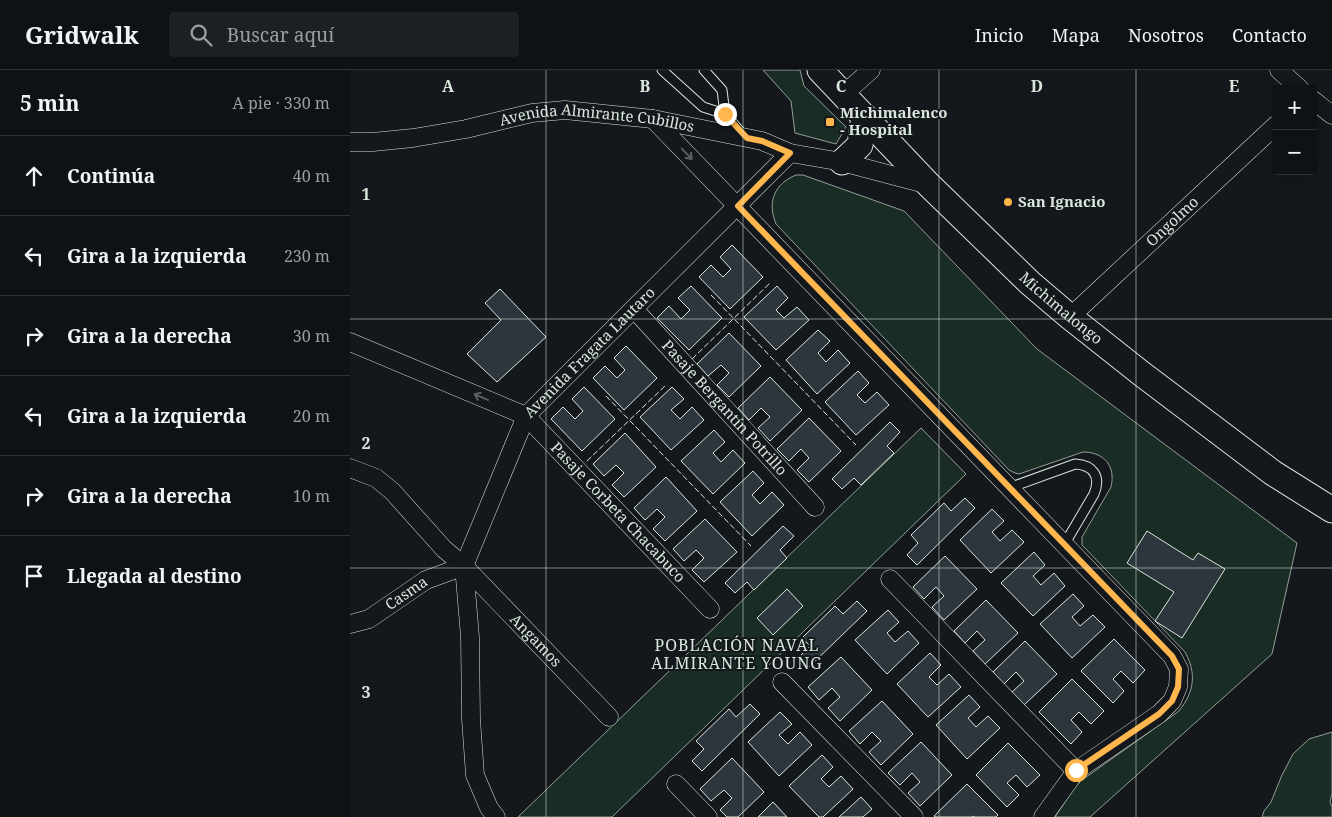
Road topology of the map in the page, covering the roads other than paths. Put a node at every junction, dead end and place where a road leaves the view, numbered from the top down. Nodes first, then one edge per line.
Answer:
1 (662, 70) edge
2 (704, 70) edge
3 (820, 70) edge
4 (871, 70) edge
5 (1279, 70) edge
6 (1296, 85) edge
7 (844, 94) junction
8 (1317, 103) edge
9 (725, 114) junction
10 (1332, 115) edge
11 (864, 116) junction
12 (653, 119) junction
13 (1272, 129) edge
14 (747, 138) junction
15 (350, 142) edge
16 (790, 153) junction
17 (842, 162) junction
18 (929, 185) junction
19 (738, 206) junction
20 (634, 309) junction
21 (1070, 317) junction
22 (350, 342) edge
23 (526, 416) junction
24 (350, 468) edge
25 (1009, 488) junction
26 (815, 506) dead end
27 (1332, 510) edge
28 (1064, 545) junction
29 (464, 566) junction
30 (890, 579) dead end
31 (710, 609) dead end
32 (350, 624) edge
33 (782, 682) dead end
34 (609, 717) dead end
35 (1076, 770) junction
36 (676, 784) dead end
37 (496, 817) edge
38 (708, 817) edge
39 (914, 817) edge
40 (1043, 817) edge

1 - 9 lane
2 - 9 lane
3 - 7 main road, Michimalongo
4 - 7 street
5 - 6 street
7 - 11 main road, Michimalongo
8 - 10 street
9 - 14 lane
11 - 17 main road
11 - 18 main road, Michimalongo
12 - 14 street, Avenida Almirante Cubillos
12 - 15 street, Avenida Almirante Cubillos
12 -> 19 street
13 - 21 street, Ongolmo
14 - 16 street, Avenida Almirante Cubillos
16 - 17 street, Avenida Almirante Cubillos
16 - 19 street, Avenida Fragata Lautaro
17 - 18 street, Avenida Almirante Cubillos
18 - 21 main road, Michimalongo
19 - 20 street, Avenida Fragata Lautaro
19 - 25 street
20 - 23 street, Avenida Fragata Lautaro
20 - 26 street, Pasaje Bergantín Potrillo
21 - 27 main road, Michimalongo
23 -> 22 street
23 - 29 street, Avenida Fragata Lautaro
23 - 31 street, Pasaje Corbeta Chacabuco
24 - 29 street, Angamos
25 - 28 street
25 - 28 lane
28 - 35 street
29 - 32 street, Casma
29 - 34 street, Angamos
29 - 37 street, Avenida Fragata Lautaro
30 - 35 street
33 - 39 street
35 - 40 street
36 - 38 street

